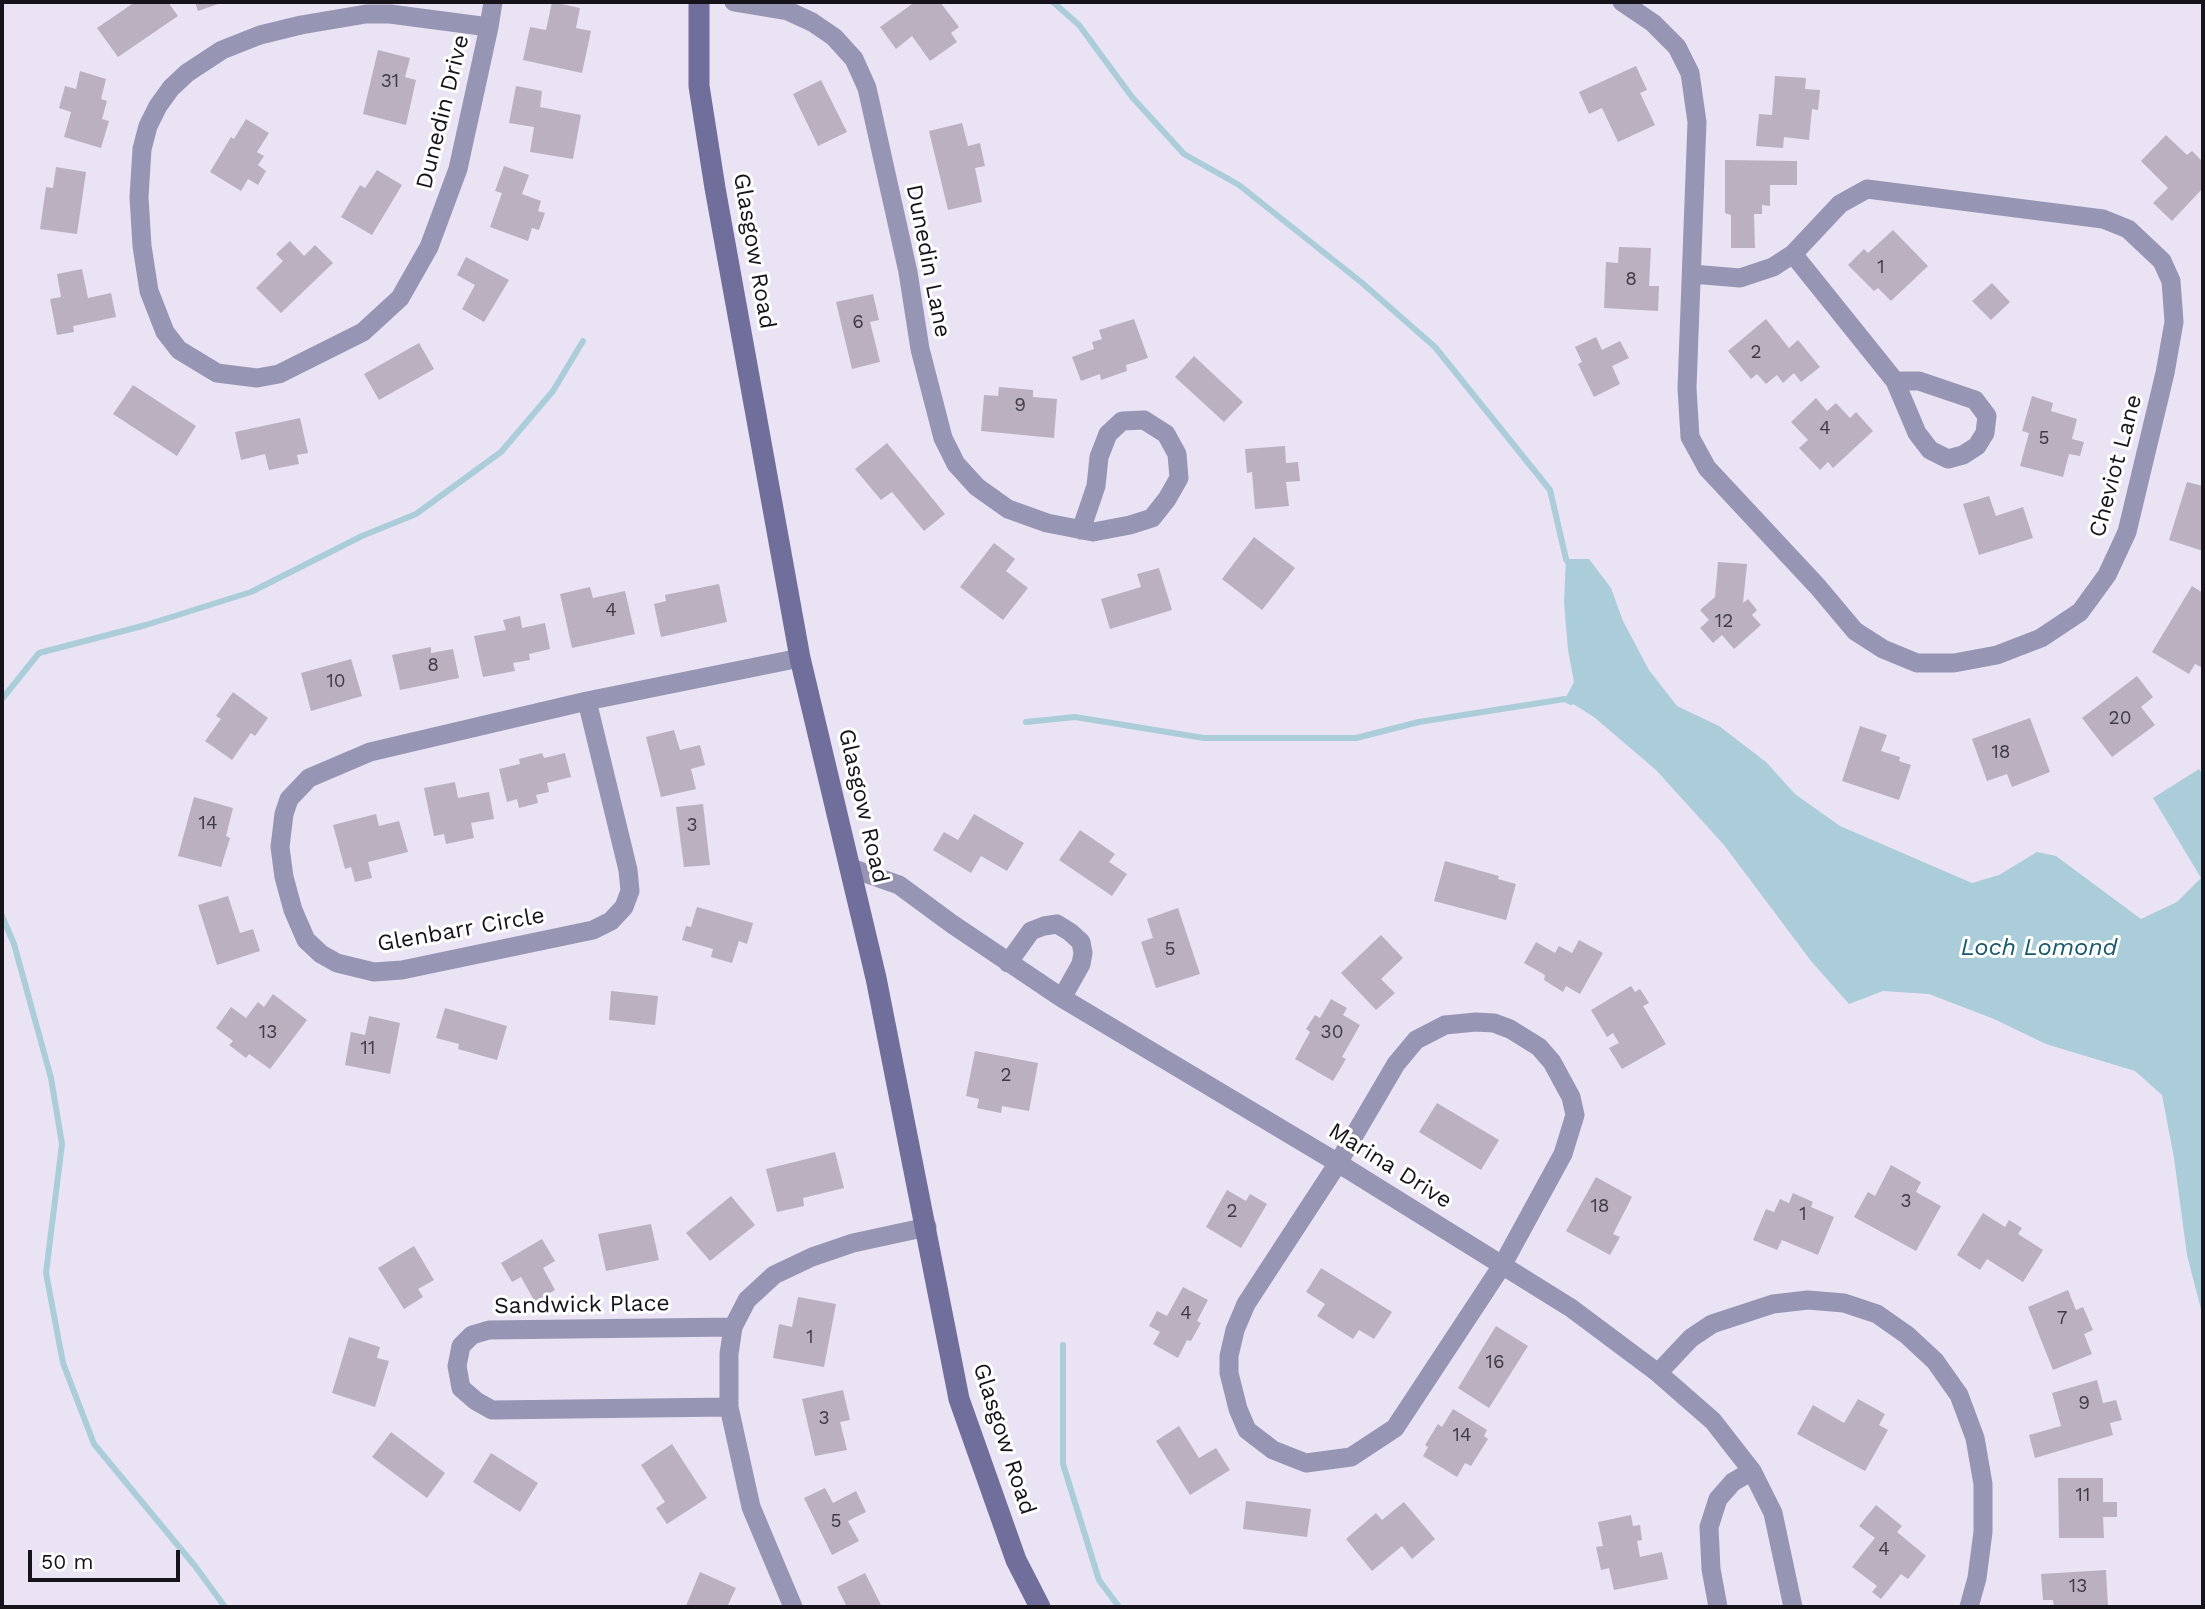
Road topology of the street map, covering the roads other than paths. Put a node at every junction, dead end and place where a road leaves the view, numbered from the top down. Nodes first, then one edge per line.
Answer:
1 (493, 2) edge
2 (699, 2) edge
3 (734, 2) edge
4 (1622, 2) edge
5 (489, 27) junction
6 (1793, 254) junction
7 (1692, 274) junction
8 (1895, 381) junction
9 (1081, 530) junction
10 (800, 658) junction
11 (587, 701) junction
12 (851, 868) junction
13 (1008, 963) junction
14 (1062, 998) junction
15 (1338, 1163) junction
16 (927, 1227) junction
17 (1503, 1264) junction
18 (733, 1327) junction
19 (1658, 1373) junction
20 (729, 1407) junction
21 (1752, 1471) junction
22 (793, 1607) edge
23 (1040, 1607) edge
24 (1718, 1607) edge
25 (1793, 1607) edge
26 (1969, 1607) edge

1 - 5 street, Dunedin Drive
2 - 10 street, Glasgow Road
3 - 9 street, Dunedin Lane
4 - 7 street, Cheviot Lane
5 - 5 street, Dunedin Drive
6 - 7 street, Cheviot Lane
6 - 7 street, Cheviot Lane
6 - 8 street
8 - 8 street
9 - 9 street, Dunedin Lane
10 - 11 street, Glenbarr Circle
10 - 12 street, Glasgow Road
11 - 11 street, Glenbarr Circle
12 - 13 street, Marina Drive
12 - 16 street, Glasgow Road
13 - 14 street, Marina Drive
13 - 14 street
14 - 15 street, Marina Drive
15 - 17 street, Marina Drive
15 - 17 street
15 - 17 street
16 - 18 street
16 - 23 street, Glasgow Road
17 - 19 street, Marina Drive
18 - 20 street
18 - 20 street, Sandwick Place
19 - 21 street, Marina Drive
19 - 26 street
20 - 22 street
21 - 24 street
21 - 25 street, Marina Drive

